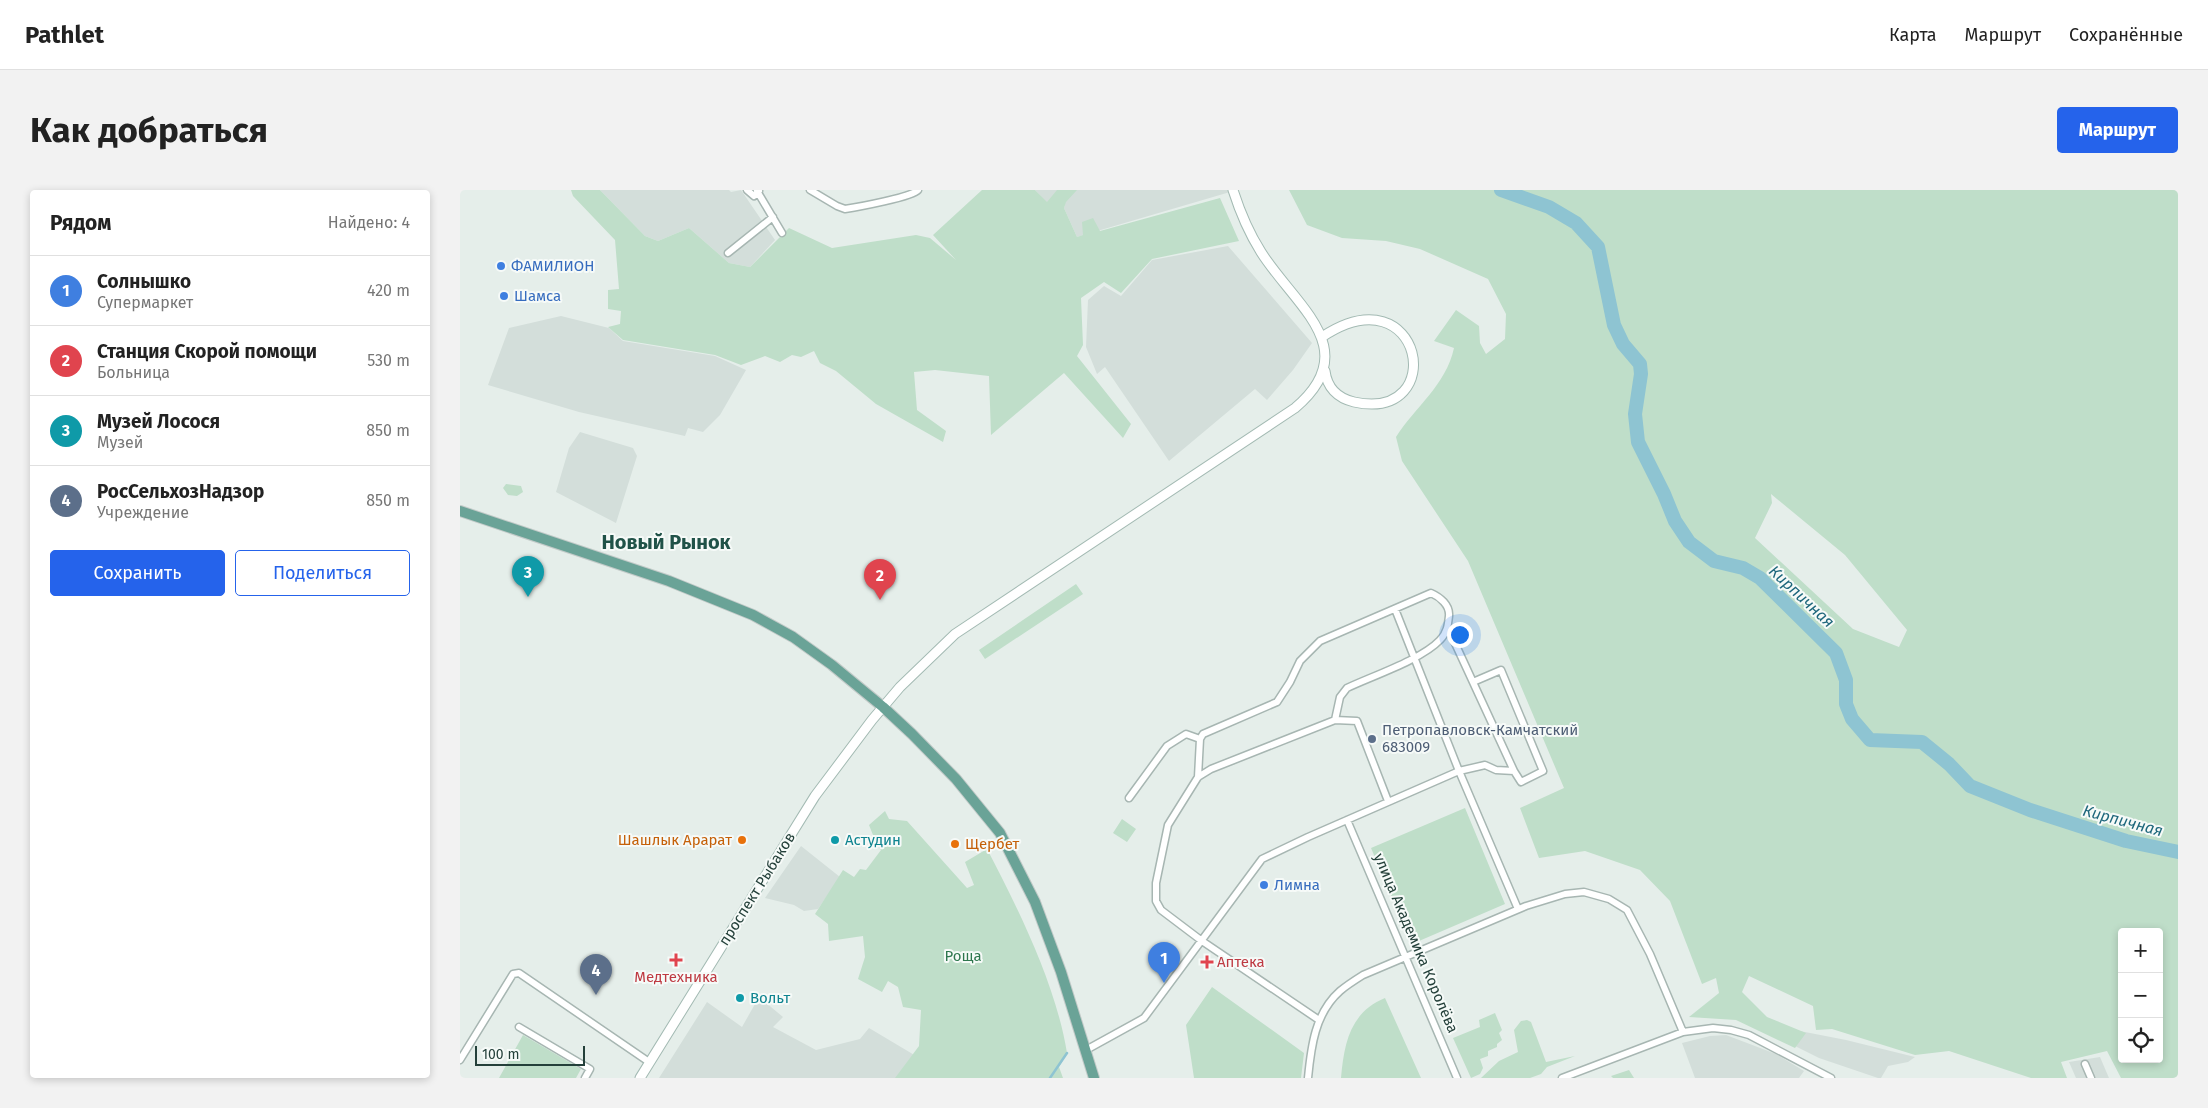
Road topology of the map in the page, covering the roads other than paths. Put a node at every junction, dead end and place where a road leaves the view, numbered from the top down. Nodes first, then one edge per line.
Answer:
1 (747, 190) edge
2 (759, 190) edge
3 (810, 190) edge
4 (918, 190) edge
5 (1233, 190) edge
6 (772, 217) junction
7 (782, 233) dead end
8 (728, 253) dead end
9 (1322, 337) junction
10 (1325, 370) junction
11 (460, 511) edge
12 (1395, 609) junction
13 (1448, 628) junction
14 (1415, 657) junction
15 (1473, 682) junction
16 (883, 707) junction
17 (1335, 720) junction
18 (1200, 739) junction
19 (1514, 771) junction
20 (1459, 772) junction
21 (1198, 777) junction
22 (1129, 798) dead end
23 (1388, 801) junction
24 (1347, 820) junction
25 (1518, 909) junction
26 (1202, 941) junction
27 (1406, 957) junction
28 (1319, 1020) junction
29 (519, 1027) dead end
30 (1683, 1032) junction
31 (1086, 1050) junction
32 (460, 1060) edge
33 (649, 1062) junction
34 (2086, 1064) dead end
35 (585, 1078) edge
36 (640, 1078) edge
37 (1094, 1078) edge
38 (1308, 1078) edge
39 (1457, 1078) edge
40 (1562, 1078) edge
41 (1830, 1078) edge
42 (2091, 1078) edge

1 - 2 street
2 - 6 street
3 - 4 street
5 - 9 main road
6 - 7 street
6 - 8 street
9 - 10 main road
9 - 10 main road
10 - 16 main road, проспект Рыбаков
11 - 16 main road
12 - 13 street
12 - 14 street
12 - 18 street
13 - 14 street
13 - 15 street
14 - 17 street
14 - 20 street
15 - 19 street
15 - 19 street
16 - 31 main road
16 - 33 main road, проспект Рыбаков
17 - 21 street
17 - 23 street
18 - 21 street
18 - 22 street
19 - 20 street
20 - 23 street
20 - 25 street
21 - 26 street
23 - 24 street
24 - 26 street
24 - 27 street, улица Академика Королёва
25 - 27 street
25 - 30 street
26 - 28 street
26 - 31 street
27 - 28 street
27 - 39 street, улица Академика Королёва
28 - 38 street
29 - 35 street
30 - 40 street
30 - 41 street
31 - 37 main road
32 - 33 street
33 - 36 main road, проспект Рыбаков
34 - 42 street

